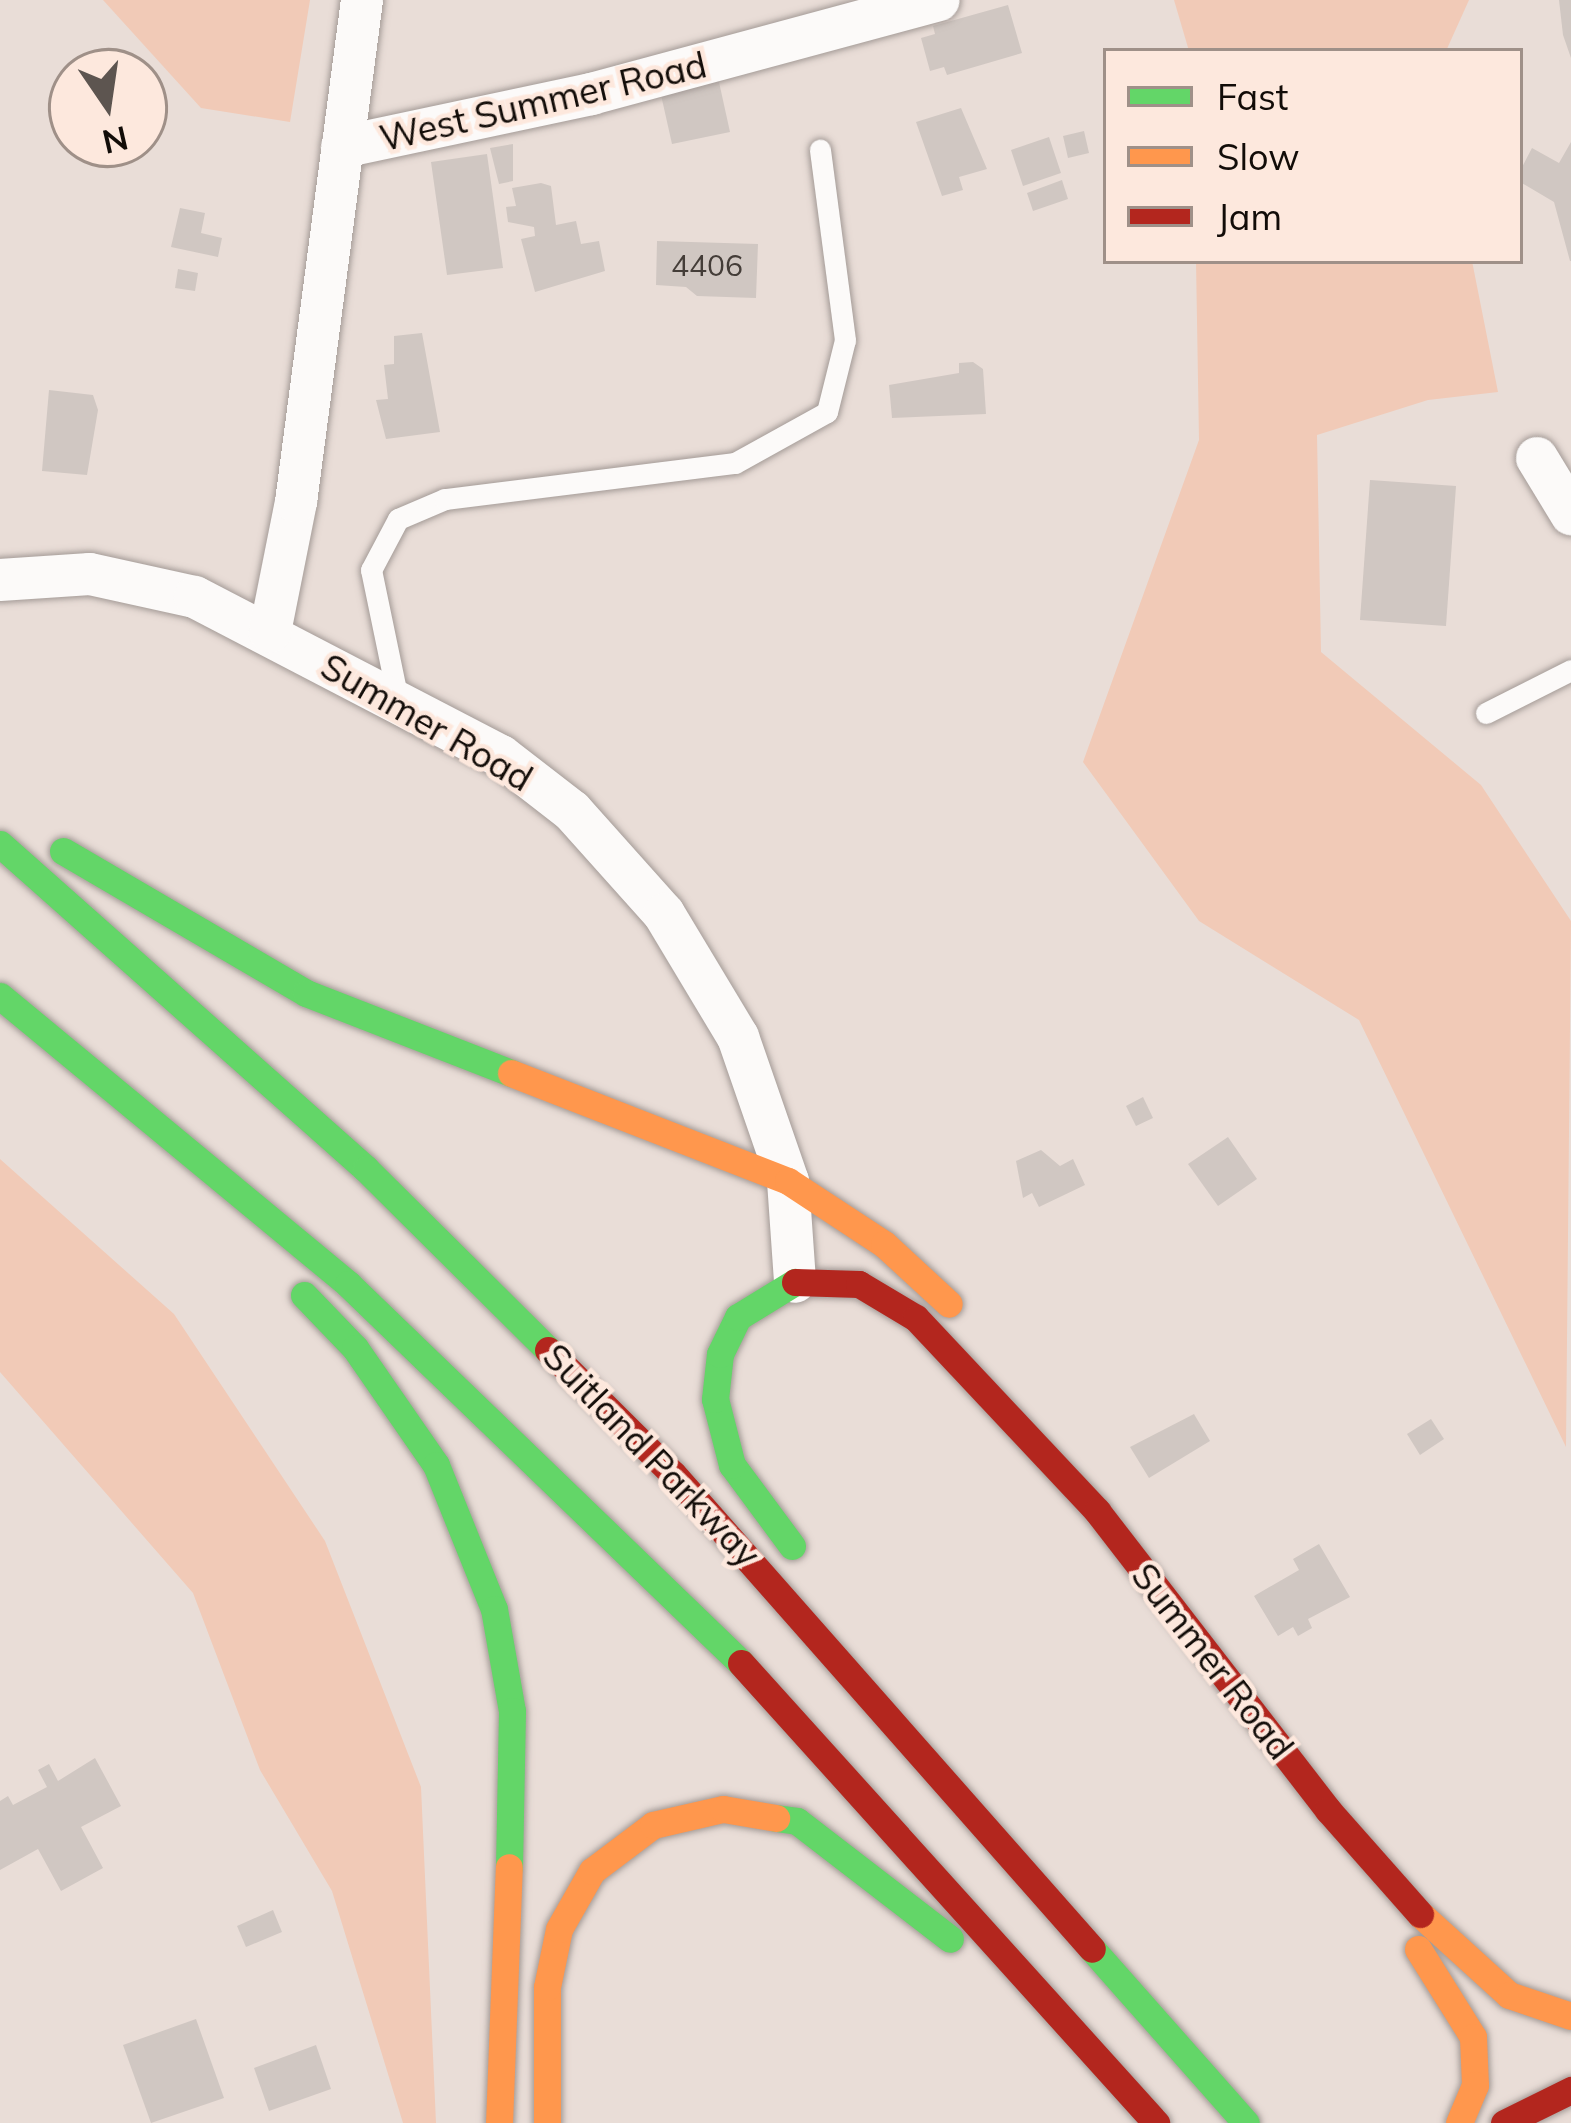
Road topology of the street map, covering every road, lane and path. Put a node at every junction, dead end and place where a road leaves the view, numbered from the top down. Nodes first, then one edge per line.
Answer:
1 (362, 0) edge
2 (939, 0) edge
3 (342, 147) junction
4 (820, 150) dead end
5 (1537, 458) dead end
6 (1571, 514) edge
7 (0, 580) edge
8 (270, 632) junction
9 (1571, 670) edge
10 (399, 700) junction
11 (1486, 713) dead end
12 (34, 830) dead end
13 (0, 844) edge
14 (0, 996) edge
15 (103, 1076) junction
16 (788, 1181) junction
17 (226, 1222) dead end
18 (284, 1277) dead end
19 (795, 1282) junction
20 (969, 1327) dead end
21 (992, 1354) dead end
22 (1097, 1511) junction
23 (818, 1577) dead end
24 (885, 1668) dead end
25 (970, 1806) junction
26 (1328, 1810) junction
27 (1571, 2016) edge
28 (1571, 2090) edge
29 (500, 2123) edge
30 (548, 2123) edge
31 (1142, 2123) edge
32 (1156, 2123) edge
33 (1246, 2123) edge
34 (1460, 2123) edge
35 (1504, 2123) edge

1 - 3 street
2 - 3 street, West Summer Road
3 - 8 street, West Summer Road
4 - 10 lane
5 - 6 street
7 - 8 street, Summer Road
8 - 10 street, Summer Road
9 - 11 lane
10 - 16 street, Summer Road
12 - 16 main road
13 - 25 main road, Suitland Parkway
14 - 15 main road
15 - 17 main road
15 - 32 main road
16 - 19 street, Summer Road
16 - 20 main road
18 - 29 main road
19 - 22 main road, Summer Road
19 - 23 main road
21 - 22 main road, Summer Road
22 - 26 main road, Summer Road
24 - 25 main road
25 - 33 main road, Suitland Parkway
26 - 27 main road
26 - 34 main road
28 - 35 main road
30 - 31 main road

